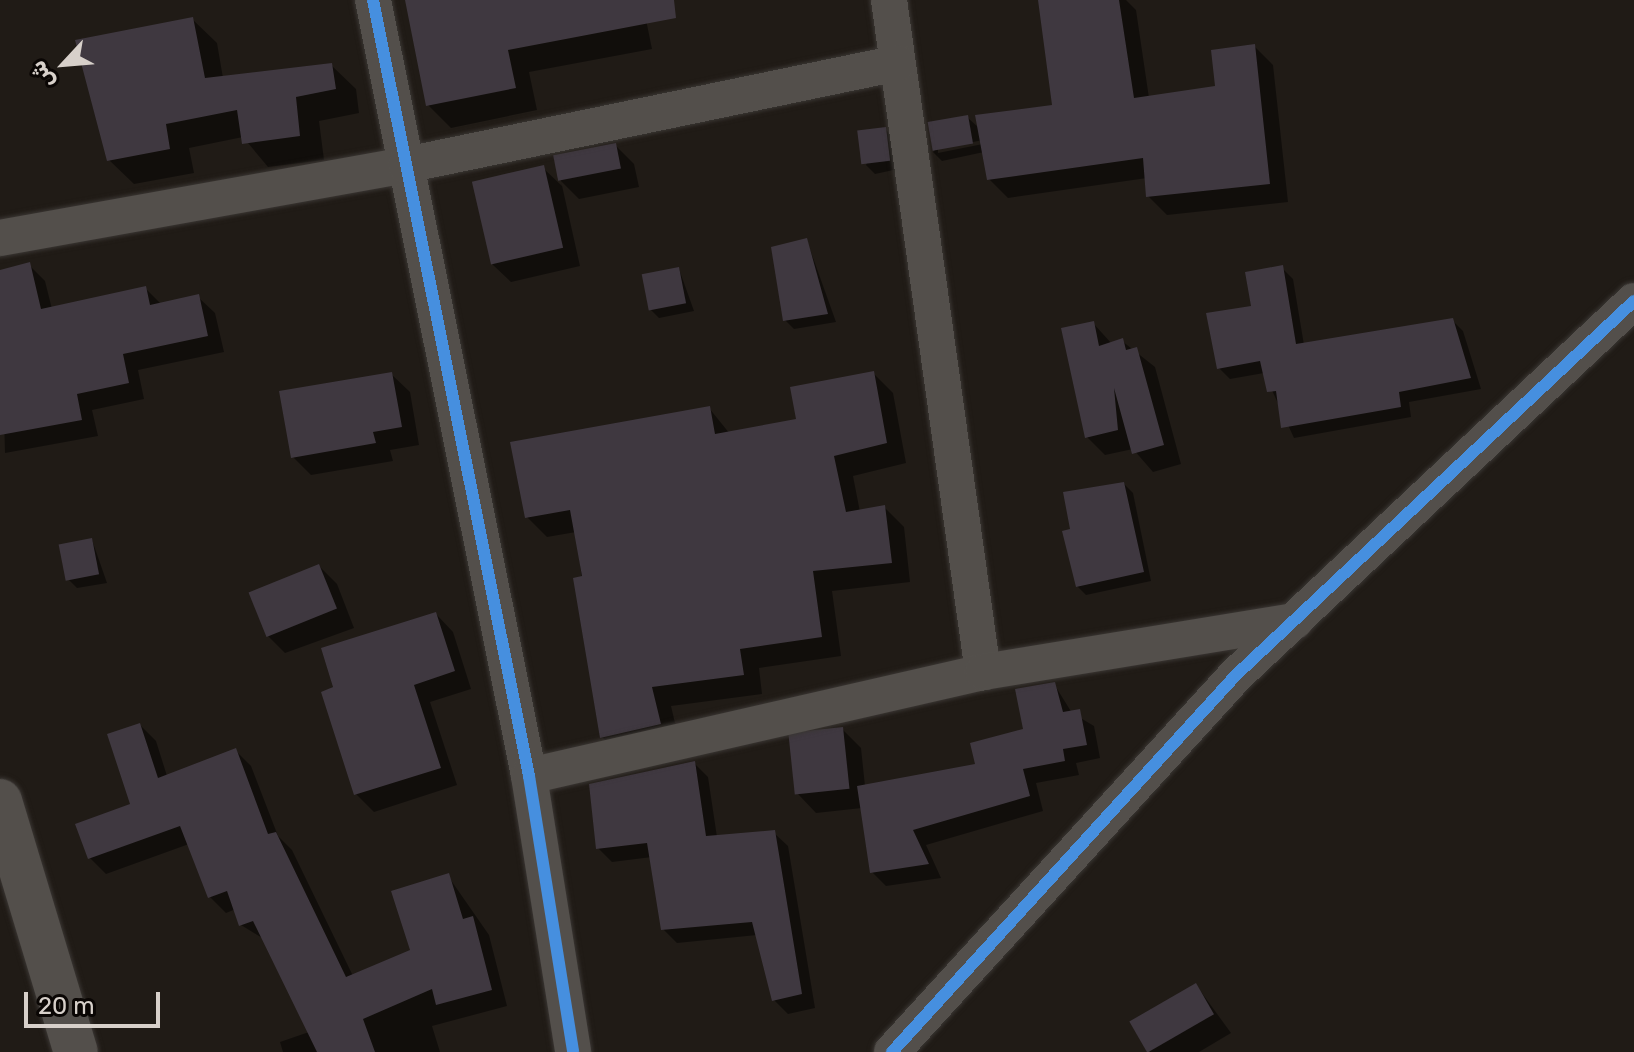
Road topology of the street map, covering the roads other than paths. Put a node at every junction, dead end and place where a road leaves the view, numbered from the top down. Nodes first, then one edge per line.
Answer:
1 (373, 0) edge
2 (889, 0) edge
3 (898, 63) junction
4 (406, 165) junction
5 (0, 238) edge
6 (1634, 301) edge
7 (1295, 621) junction
8 (983, 672) junction
9 (529, 776) junction
10 (0, 801) edge
11 (76, 1052) edge
12 (573, 1052) edge
13 (892, 1052) edge

1 - 4 street
2 - 3 street
3 - 4 street
3 - 8 street
4 - 5 street
4 - 9 street
6 - 7 street
7 - 8 street
7 - 13 street
8 - 9 street
9 - 12 street
10 - 11 street

